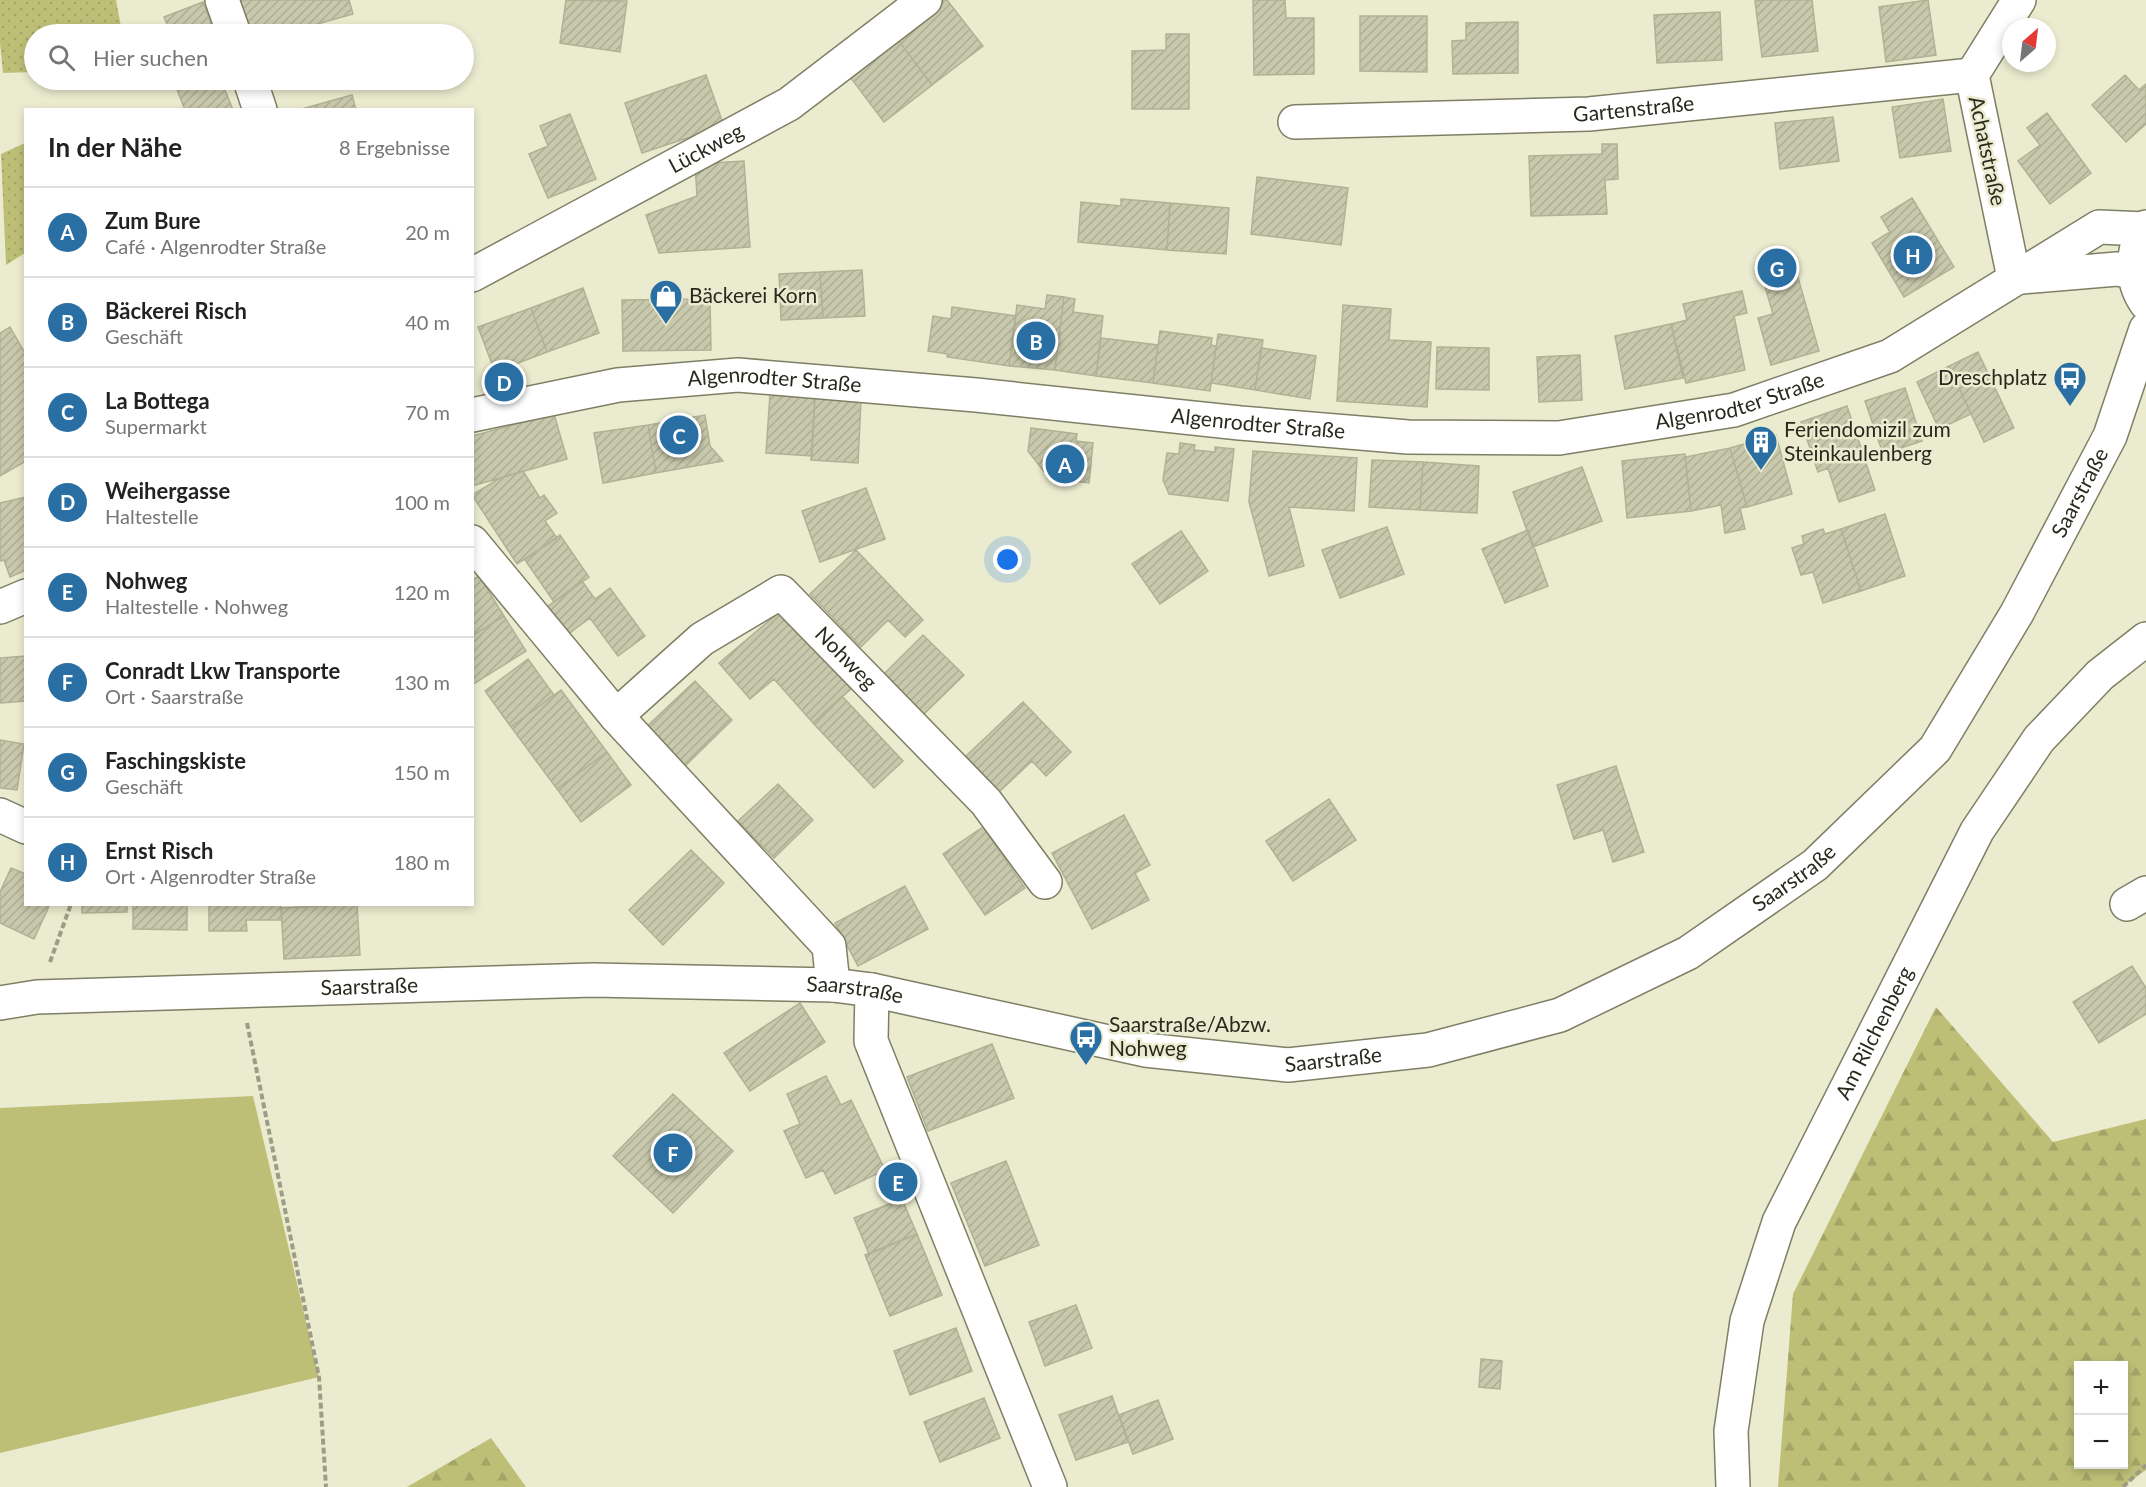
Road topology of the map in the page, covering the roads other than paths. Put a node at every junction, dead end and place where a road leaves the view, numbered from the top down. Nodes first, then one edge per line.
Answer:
1 (222, 0) edge
2 (925, 0) edge
3 (2019, 0) edge
4 (230, 24) edge
5 (1972, 75) junction
6 (254, 90) edge
7 (260, 108) edge
8 (1295, 122) dead end
9 (2145, 228) edge
10 (2134, 272) junction
11 (474, 274) edge
12 (2014, 278) junction
13 (2146, 303) edge
14 (2146, 329) edge
15 (2146, 390) edge
16 (474, 414) edge
17 (2110, 436) junction
18 (474, 544) edge
19 (24, 598) edge
20 (0, 607) edge
21 (2146, 639) edge
22 (616, 716) junction
23 (0, 815) edge
24 (24, 825) edge
25 (1045, 882) dead end
26 (833, 985) junction
27 (872, 990) junction
28 (0, 1003) edge
29 (1050, 1487) edge
30 (1733, 1487) edge

1 - 4 street
2 - 11 street, Lückweg
3 - 5 street, Achatstraße
5 - 8 street, Gartenstraße
5 - 12 street, Achatstraße
6 - 7 street
9 - 10 street
9 - 12 street, Algenrodter Straße
10 - 12 street, Algenrodter Straße
10 - 13 street
12 - 16 street, Algenrodter Straße
14 - 17 street, Saarstraße
15 - 17 street, Saarstraße
17 - 27 street, Saarstraße
18 - 22 street
19 - 20 street
21 - 30 street, Am Rilchenberg
22 - 25 street, Nohweg
22 - 26 street
23 - 24 street
26 - 27 street, Saarstraße
26 - 28 street, Saarstraße
27 - 29 street

